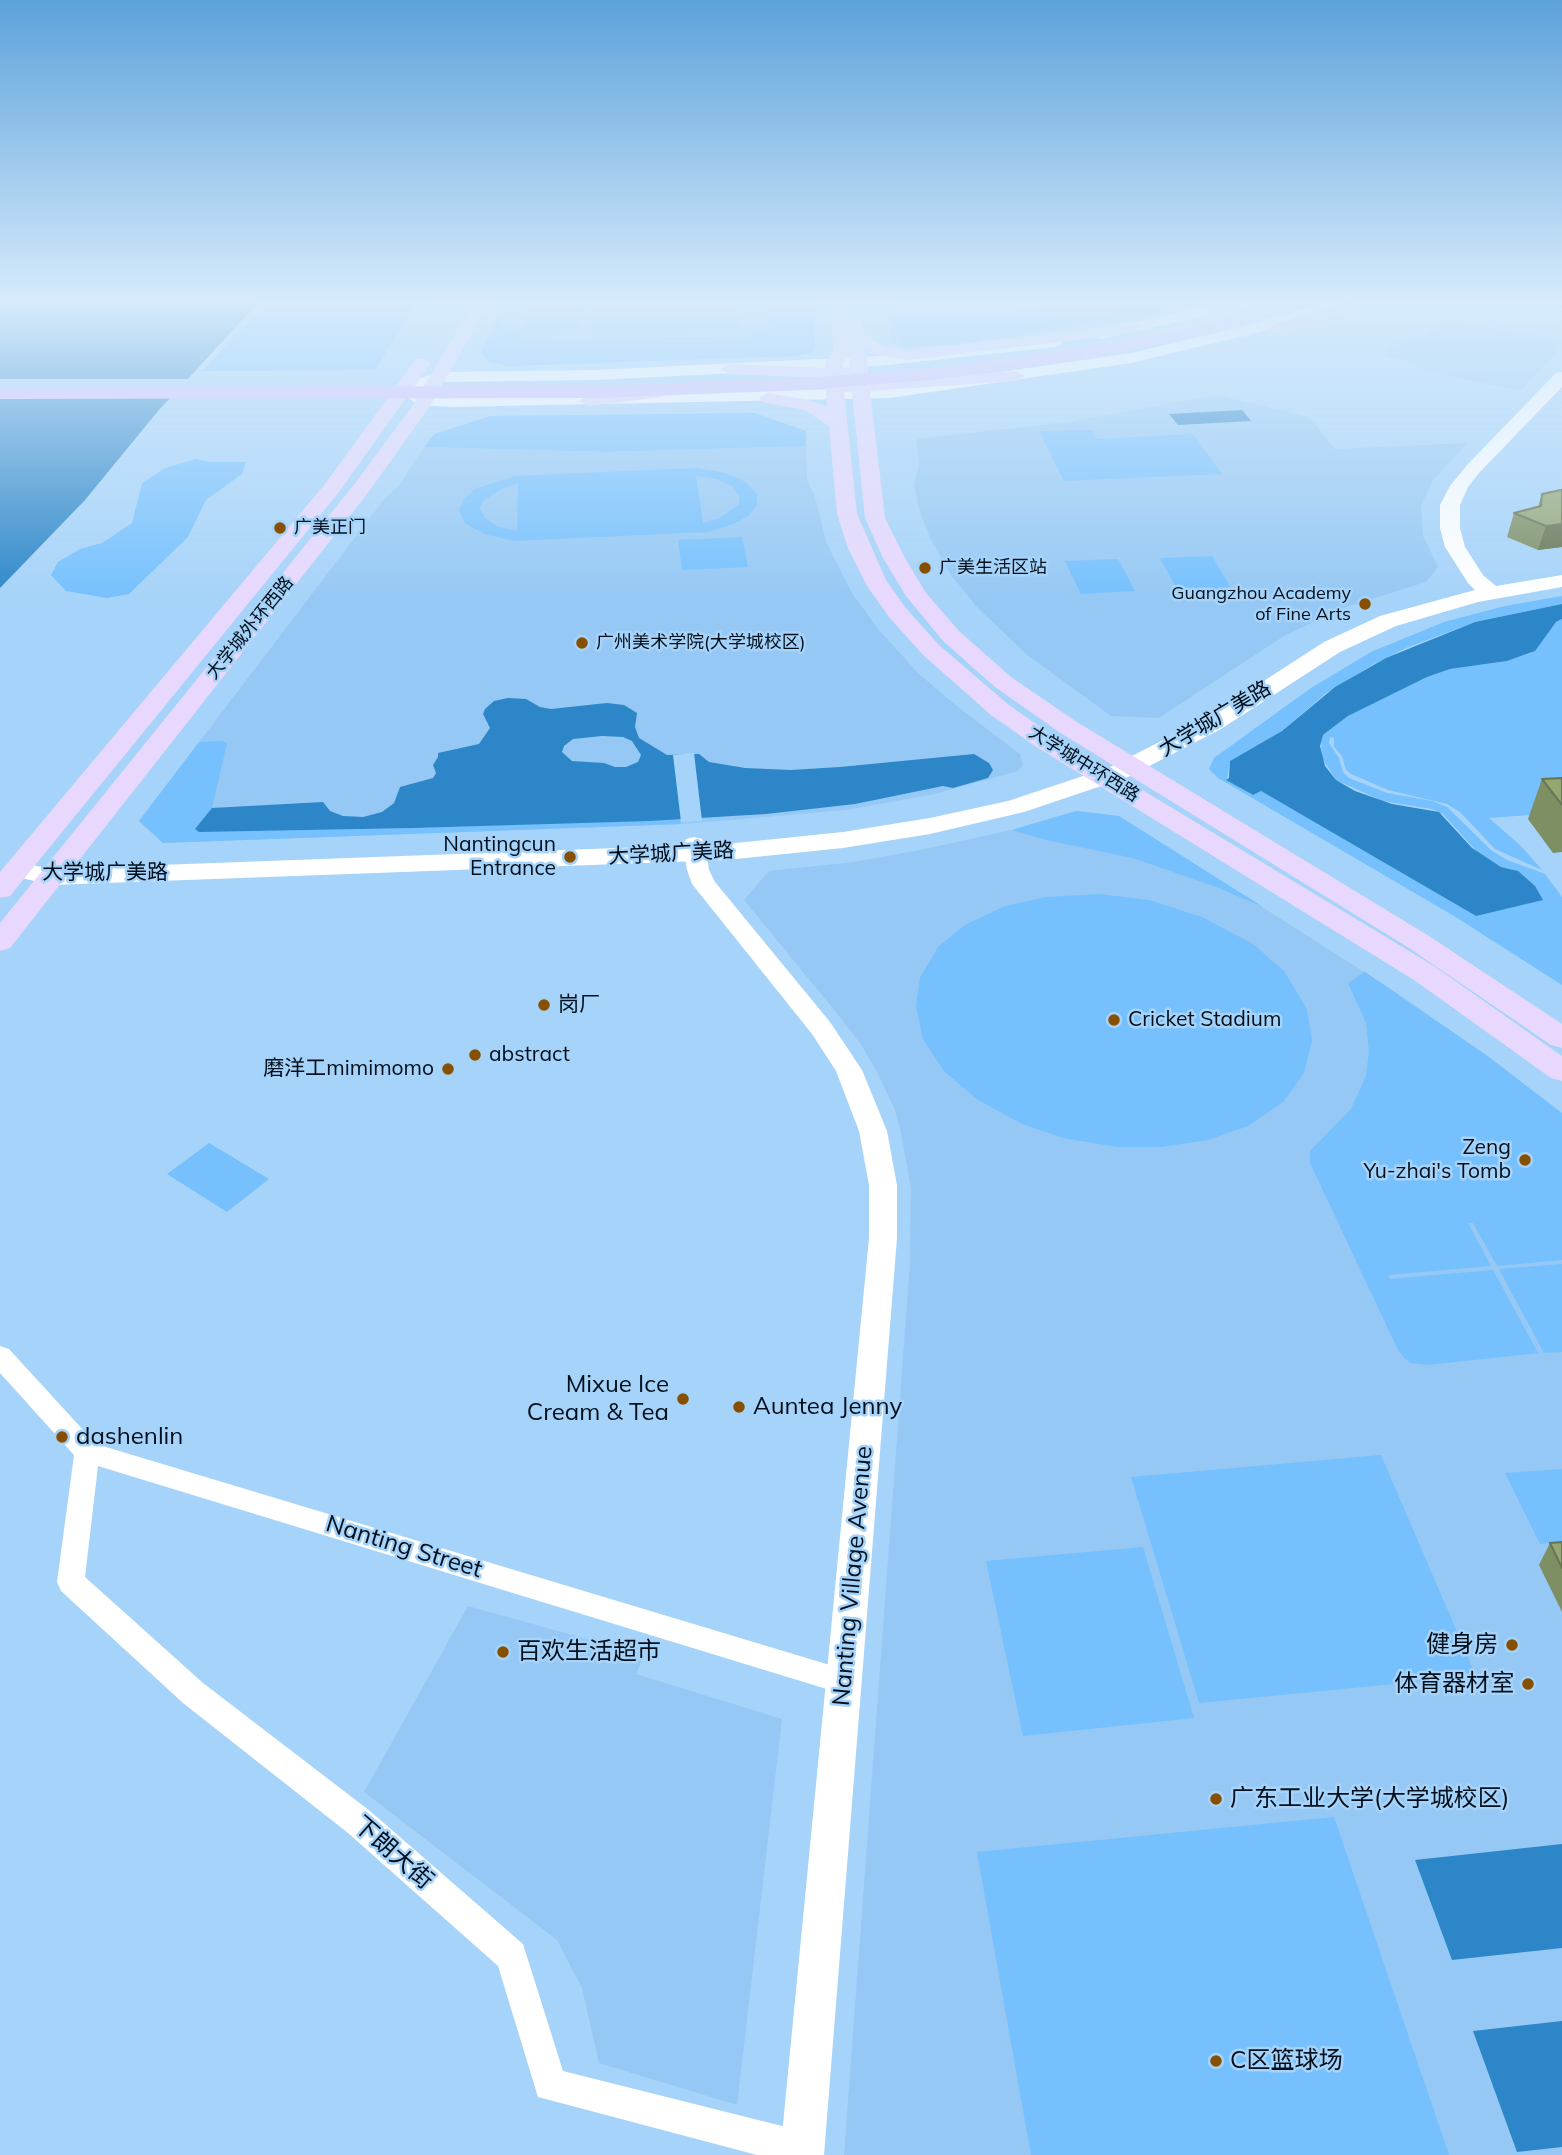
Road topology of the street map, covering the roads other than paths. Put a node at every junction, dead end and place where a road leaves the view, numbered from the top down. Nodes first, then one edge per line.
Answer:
1 (407, 403) edge
2 (410, 403) edge
3 (795, 403) edge
4 (836, 403) edge
5 (864, 403) edge
6 (1537, 403) edge
7 (1552, 403) edge
8 (838, 425) junction
9 (1556, 577) edge
10 (1494, 582) junction
11 (1111, 768) junction
12 (79, 842) junction
13 (695, 848) junction
14 (102, 871) junction
15 (50, 880) junction
16 (6, 884) edge
17 (0, 942) edge
18 (1562, 1038) edge
19 (1562, 1071) edge
20 (0, 1356) edge
21 (87, 1452) junction
22 (843, 1681) junction
23 (802, 2152) edge

1 - 16 main road, 大学城外环西路
2 - 12 main road, 大学城外环西路
3 - 8 main road
4 - 8 main road, 大学城中环西路
5 - 11 main road, 大学城中环西路
6 - 10 main road
7 - 10 main road
8 - 11 main road, 大学城中环西路
9 - 10 main road, 大学城广美路
10 - 11 main road, 大学城广美路
11 - 13 main road, 大学城广美路
11 - 18 main road, 大学城中环西路
11 - 19 main road, 大学城中环西路
12 - 14 main road
12 - 15 main road, 大学城外环西路
13 - 14 main road, 大学城广美路
13 - 22 street, Nanting Village Avenue
14 - 15 main road, 大学城广美路
14 - 15 main road
15 - 16 main road
15 - 17 main road, 大学城外环西路
20 - 21 street
21 - 22 street, Nanting Street
21 - 23 street, 下朗大街
22 - 23 street, Nanting Village Avenue

